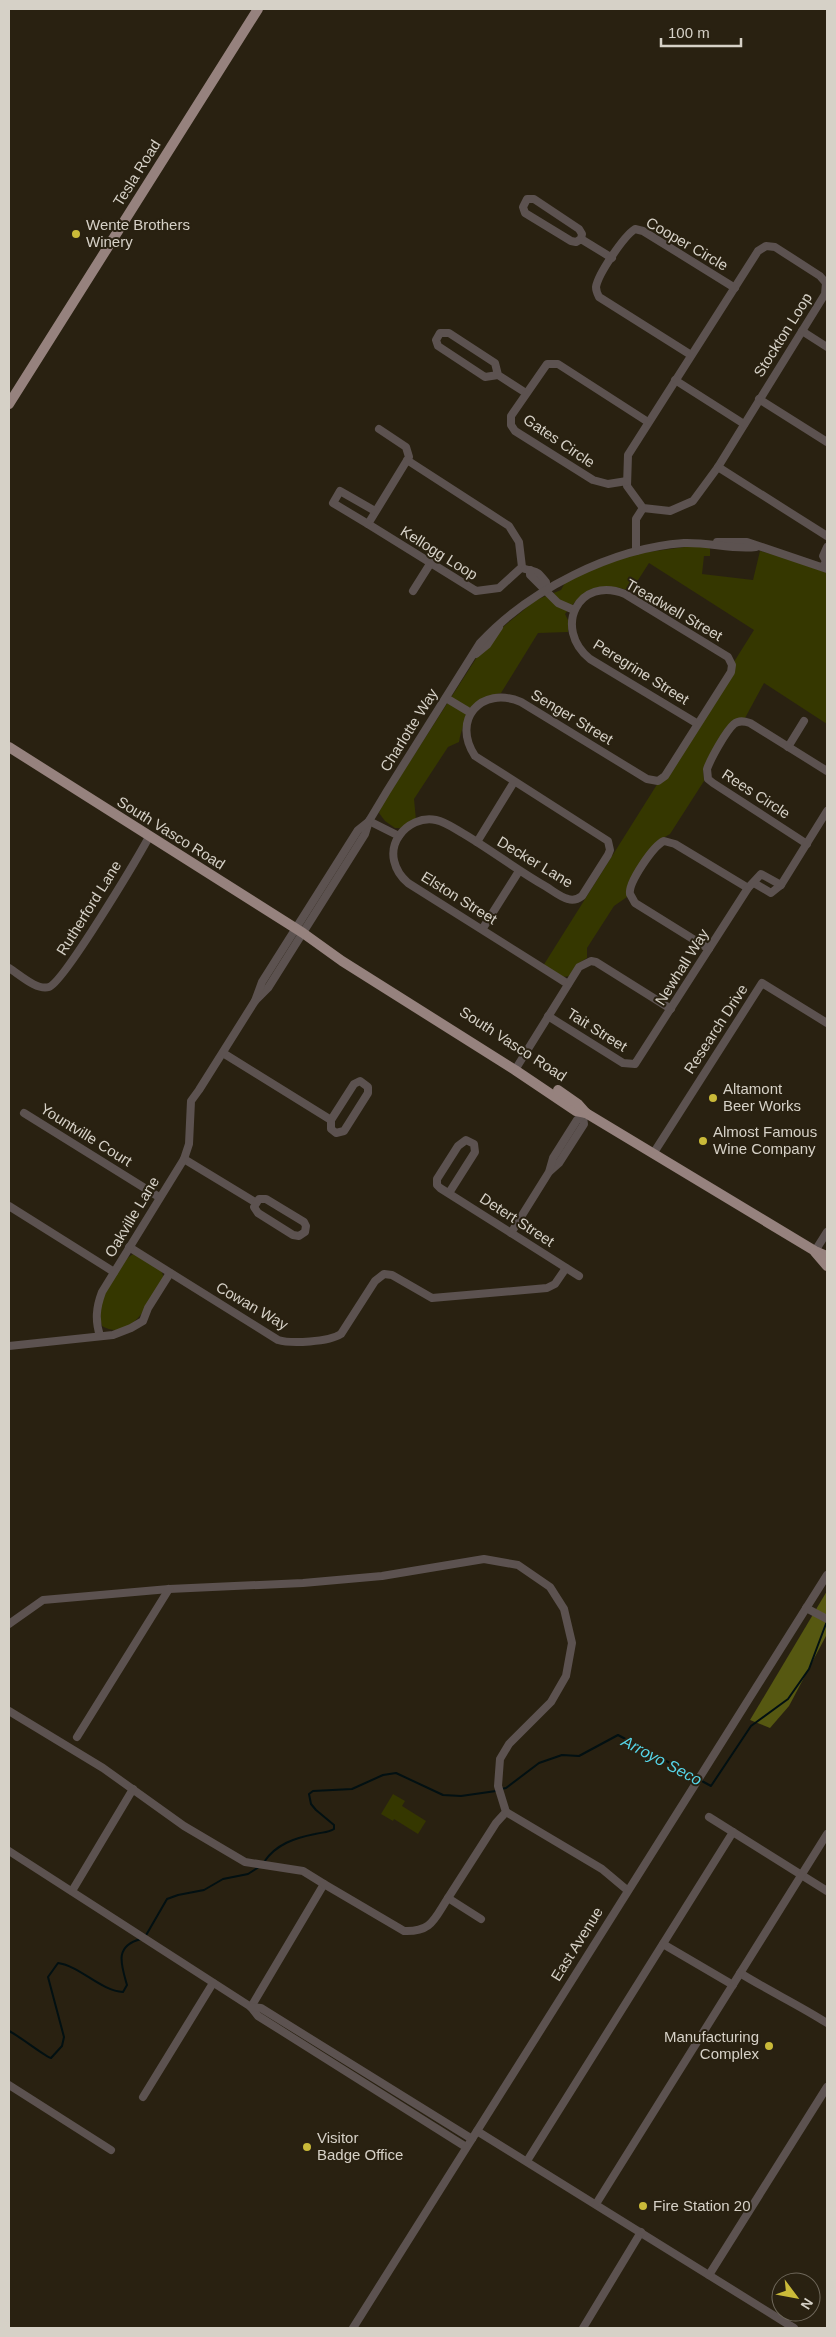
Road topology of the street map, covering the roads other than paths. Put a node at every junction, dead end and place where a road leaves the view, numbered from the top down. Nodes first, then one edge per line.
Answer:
1 (258, 9) edge
2 (581, 239) junction
3 (612, 258) junction
4 (734, 288) junction
5 (802, 331) junction
6 (827, 347) edge
7 (691, 355) junction
8 (498, 375) junction
9 (675, 380) junction
10 (526, 393) junction
11 (759, 399) junction
12 (9, 404) edge
13 (648, 422) junction
14 (744, 424) junction
15 (379, 429) dead end
16 (827, 442) edge
17 (407, 460) junction
18 (718, 467) junction
19 (627, 481) junction
20 (643, 508) junction
21 (375, 511) junction
22 (368, 524) junction
23 (827, 536) edge
24 (827, 547) edge
25 (636, 551) junction
26 (430, 564) junction
27 (826, 564) edge
28 (522, 567) junction
29 (530, 570) junction
30 (546, 590) junction
31 (413, 591) dead end
32 (574, 610) junction
33 (446, 698) junction
34 (471, 713) junction
35 (804, 721) dead end
36 (698, 724) junction
37 (9, 747) edge
38 (788, 747) junction
39 (827, 771) edge
40 (514, 782) junction
41 (827, 811) edge
42 (369, 821) junction
43 (399, 836) junction
44 (148, 837) junction
45 (477, 842) junction
46 (807, 844) junction
47 (519, 871) junction
48 (751, 885) junction
49 (781, 885) junction
50 (483, 928) junction
51 (300, 931) junction
52 (709, 949) junction
53 (9, 968) edge
54 (568, 984) junction
55 (671, 1009) junction
56 (548, 1016) junction
57 (827, 1023) edge
58 (223, 1053) junction
59 (632, 1064) joint
60 (517, 1067) junction
61 (24, 1113) dead end
62 (584, 1115) junction
63 (331, 1120) junction
64 (653, 1154) junction
65 (184, 1159) junction
66 (449, 1193) junction
67 (159, 1197) junction
68 (255, 1202) junction
69 (9, 1206) edge
70 (511, 1232) junction
71 (827, 1232) edge
72 (129, 1247) junction
73 (815, 1252) junction
74 (827, 1256) edge
75 (827, 1266) edge
76 (566, 1268) junction
77 (114, 1272) junction
78 (170, 1273) junction
79 (579, 1276) dead end
80 (100, 1336) junction
81 (9, 1346) edge
82 (827, 1575) edge
83 (169, 1588) junction
84 (806, 1608) junction
85 (827, 1619) edge
86 (9, 1624) edge
87 (9, 1711) edge
88 (77, 1737) dead end
89 (133, 1789) junction
90 (506, 1812) junction
91 (709, 1818) dead end
92 (733, 1832) junction
93 (827, 1834) edge
94 (9, 1851) edge
95 (802, 1875) junction
96 (324, 1884) junction
97 (627, 1890) junction
98 (72, 1891) junction
99 (827, 1891) edge
100 (448, 1898) junction
101 (481, 1919) dead end
102 (663, 1944) junction
103 (740, 1973) junction
104 (213, 1983) junction
105 (733, 1985) junction
106 (250, 2007) junction
107 (827, 2022) edge
108 (9, 2085) edge
109 (827, 2087) edge
110 (143, 2097) dead end
111 (477, 2131) junction
112 (472, 2139) junction
113 (466, 2147) junction
114 (111, 2150) dead end
115 (527, 2162) junction
116 (596, 2204) junction
117 (641, 2232) junction
118 (709, 2275) junction
119 (353, 2328) edge
120 (583, 2328) edge
121 (794, 2328) edge

1 - 12 main road, Tesla Road
2 - 2 street
2 - 3 street
3 - 4 street, Cooper Circle
3 - 7 street, Cooper Circle
4 - 5 street, Stockton Loop
4 - 7 street, Stockton Loop
5 - 6 street
5 - 11 street, Stockton Loop
7 - 9 street, Stockton Loop
8 - 8 street
8 - 10 street
9 - 13 street, Stockton Loop
9 - 14 street
10 - 13 street, Gates Circle
10 - 19 street, Gates Circle
11 - 14 street, Stockton Loop
11 - 16 street
13 - 19 street, Stockton Loop
14 - 18 street, Stockton Loop
15 - 17 street
17 - 21 street
17 - 28 street
18 - 20 street, Stockton Loop
18 - 23 street
19 - 20 street
20 - 25 street
21 - 22 street
21 - 22 street, Kellogg Loop
22 - 26 street, Kellogg Loop
24 - 27 street
25 - 27 street, Charlotte Way
25 - 30 street, Charlotte Way
26 - 28 street, Kellogg Loop
26 - 31 street
28 - 29 street
29 - 30 street
29 - 30 street
30 - 32 street
30 - 33 street, Charlotte Way
32 - 36 street, Peregrine Street
32 - 36 street, Treadwell Street
33 - 34 street
33 - 42 street, Charlotte Way
34 - 36 street, Senger Street
34 - 40 street, Decker Lane
35 - 38 street
37 - 44 main road, South Vasco Road
38 - 39 street, Rees Circle
38 - 46 street, Rees Circle
40 - 45 street
40 - 47 street, Decker Lane
41 - 46 street
42 - 43 street
42 - 51 street, Charlotte Way
43 - 45 street, Decker Lane
43 - 50 street, Elston Street
44 - 51 main road, South Vasco Road
44 - 53 street, Rutherford Lane
45 - 47 street, Decker Lane
46 - 49 street
47 - 50 street
48 - 49 street
48 - 49 street
48 - 52 street, Newhall Way
48 - 52 street
50 - 54 street, Elston Street
51 - 58 street, Oakville Lane
51 - 60 main road, South Vasco Road
52 - 55 street, Newhall Way
54 - 55 street
54 - 56 street
55 - 59 street, Newhall Way
56 - 59 street, Tait Street
56 - 60 street
57 - 64 street, Research Drive
58 - 63 street
58 - 65 street, Oakville Lane
60 - 62 main road, South Vasco Road
61 - 67 street, Yountville Court
62 - 64 main road, South Vasco Road
62 - 70 street
63 - 63 street
64 - 73 main road, South Vasco Road
65 - 67 street, Oakville Lane
65 - 68 street
66 - 66 street, Detert Street
66 - 70 street, Detert Street
67 - 72 street, Oakville Lane
68 - 68 street
69 - 77 street
70 - 76 street, Detert Street
71 - 73 street
72 - 77 street, Oakville Lane
72 - 78 street, Cowan Way
73 - 74 main road, South Vasco Road
73 - 75 main road, South Vasco Road
76 - 78 street, Cowan Way
76 - 79 street, Detert Street
77 - 80 street, Oakville Lane
78 - 80 street
80 - 81 street
82 - 84 street, East Avenue
83 - 86 street
83 - 88 street
83 - 90 street
84 - 85 street
84 - 97 street, East Avenue
87 - 89 street
89 - 96 street
89 - 98 street
90 - 97 street
90 - 100 street
91 - 92 street
92 - 95 street
92 - 102 street
93 - 95 street
94 - 98 street
95 - 99 street
95 - 103 street
96 - 100 street
96 - 106 street
97 - 111 street, East Avenue
98 - 104 street
100 - 101 street
102 - 105 street
102 - 115 street
103 - 105 street
103 - 107 street
104 - 106 street
104 - 110 street
105 - 116 street
106 - 112 street
106 - 113 street
108 - 114 street
109 - 118 street
111 - 112 street, East Avenue
111 - 115 street
112 - 113 street, East Avenue
113 - 119 street, East Avenue
115 - 116 street
116 - 117 street
117 - 118 street
117 - 120 street
118 - 121 street

